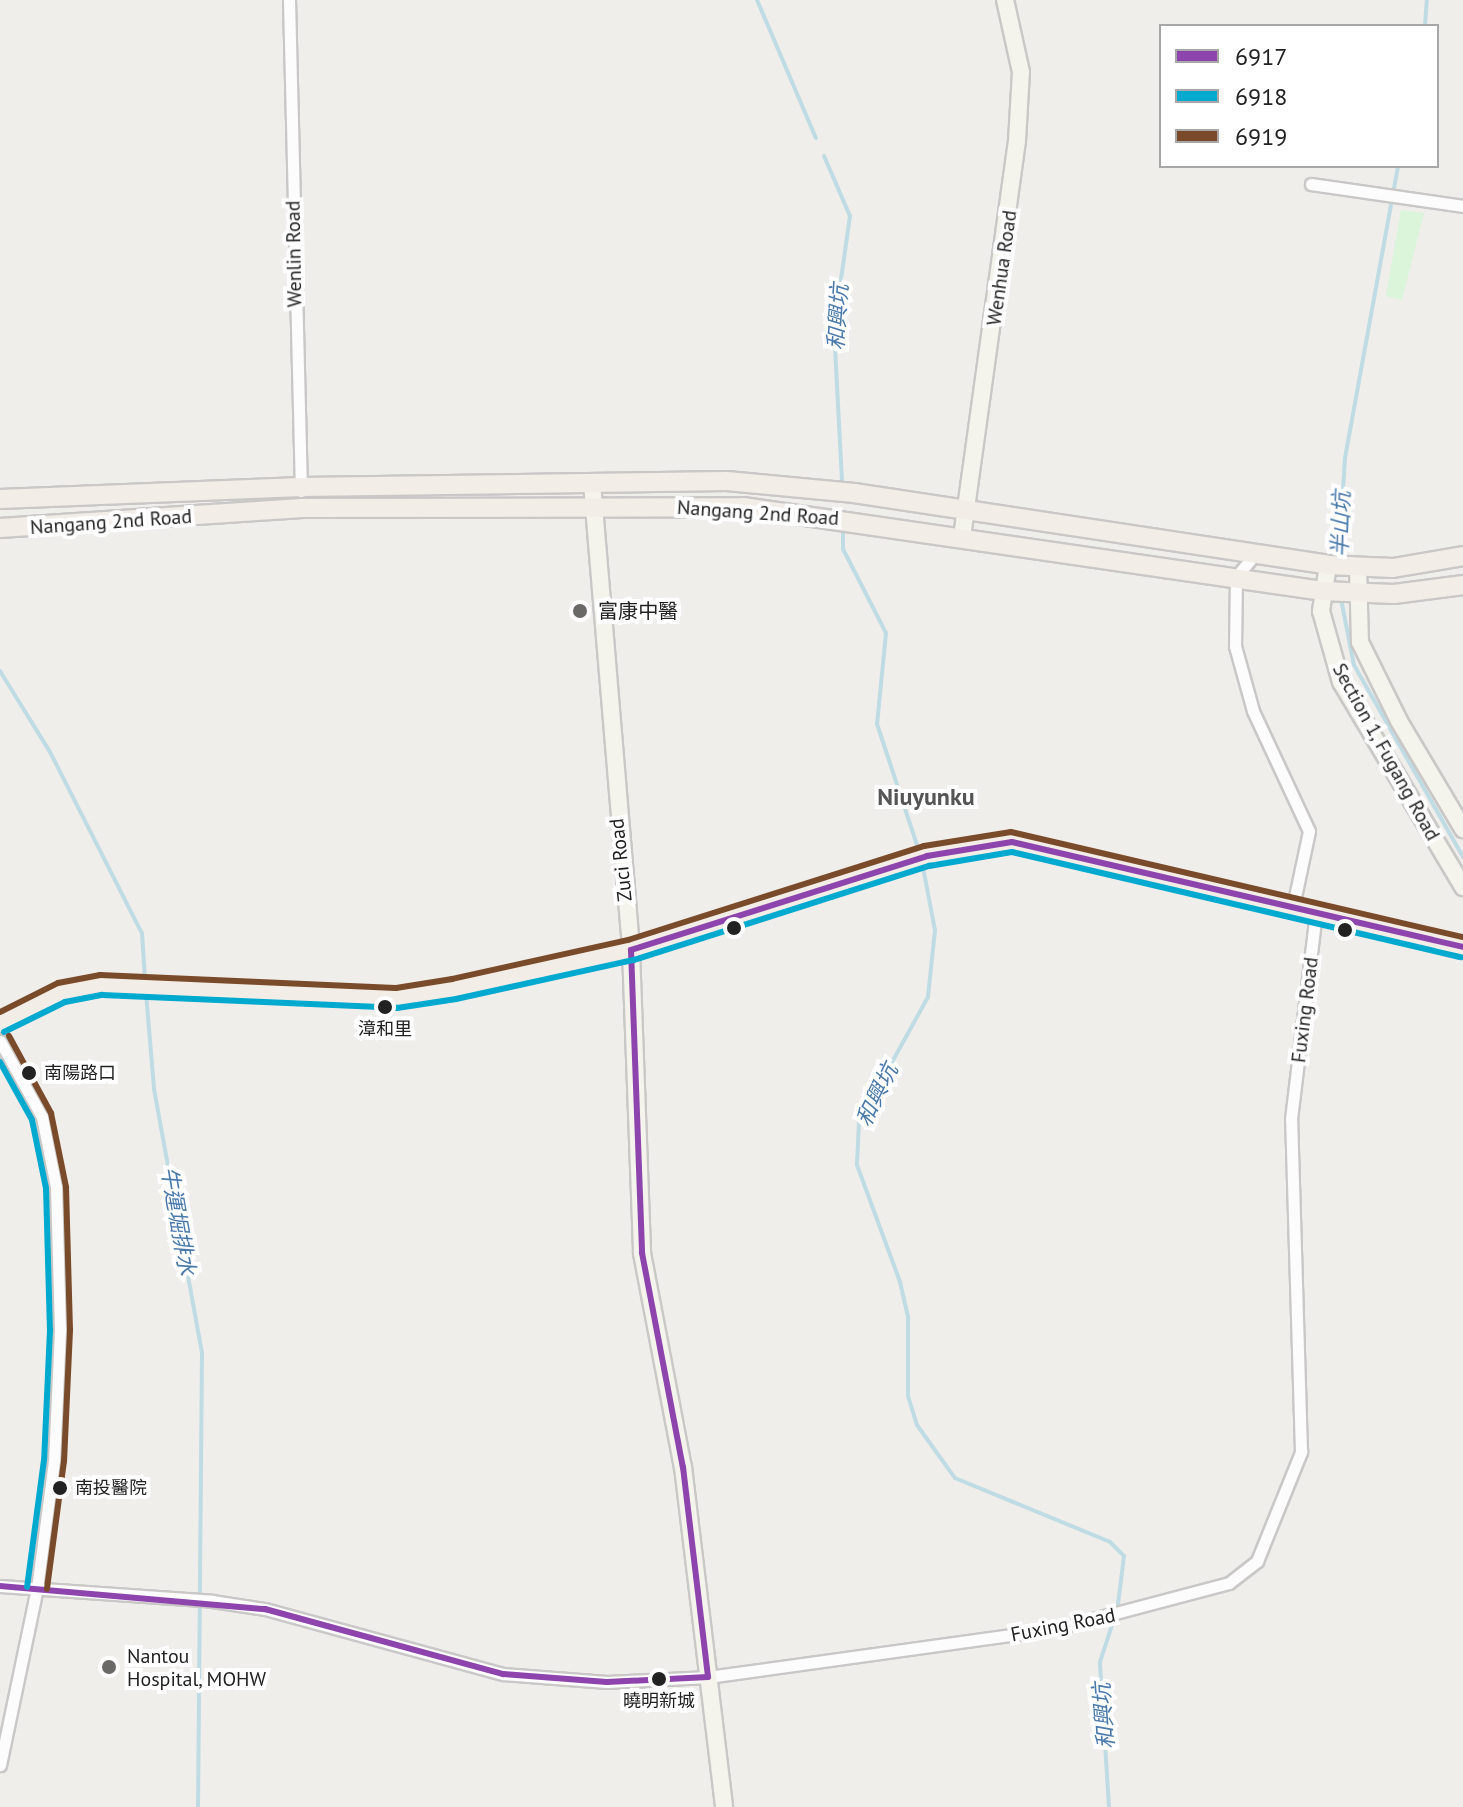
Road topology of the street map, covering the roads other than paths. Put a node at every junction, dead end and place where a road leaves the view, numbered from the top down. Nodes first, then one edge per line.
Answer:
1 (289, 0) edge
2 (1005, 0) edge
3 (1311, 184) dead end
4 (1463, 206) edge
5 (592, 483) junction
6 (301, 487) junction
7 (0, 499) edge
8 (595, 505) junction
9 (302, 508) junction
10 (966, 511) junction
11 (0, 528) edge
12 (962, 537) junction
13 (1256, 553) junction
14 (1463, 556) edge
15 (1328, 565) junction
16 (1358, 567) junction
17 (1236, 577) junction
18 (1463, 585) edge
19 (1322, 591) junction
20 (1358, 593) junction
21 (1463, 829) edge
22 (1463, 887) edge
23 (1293, 906) junction
24 (1316, 911) junction
25 (1463, 947) edge
26 (631, 950) junction
27 (0, 1023) edge
28 (0, 1041) edge
29 (0, 1586) edge
30 (37, 1588) junction
31 (708, 1677) junction
32 (0, 1765) edge
33 (724, 1807) edge

1 - 6 street, Wenlin Road
2 - 10 street, Wenhua Road
3 - 4 street
5 - 6 main road, Nangang 2nd Road
5 - 8 street, Zuci Road
5 - 10 main road, Nangang 2nd Road
6 - 7 main road, Nangang 2nd Road
6 - 9 street, Wenlin Road
8 - 9 main road, Nangang 2nd Road
8 - 12 main road, Nangang 2nd Road
8 - 26 street, Zuci Road
9 - 11 main road, Nangang 2nd Road
10 - 12 street, Wenhua Road
10 - 13 main road, Nangang 2nd Road
12 - 17 main road, Nangang 2nd Road
13 - 15 main road, Nangang 2nd Road
13 - 17 street
14 - 16 main road, Nangang 2nd Road
15 - 16 main road, Nangang 2nd Road
15 - 19 street, Section 1, Fugang Road
16 - 20 street, Section 1, Fugang Road
17 - 19 main road, Nangang 2nd Road
17 - 23 street
18 - 20 main road, Nangang 2nd Road
19 - 20 main road, Nangang 2nd Road
19 - 22 street, Section 1, Fugang Road
20 - 21 street, Section 1, Fugang Road
23 - 24 main road
23 - 26 main road
24 - 25 main road
24 - 31 street, Fuxing Road
26 - 27 main road
26 - 31 street, Zuci Road
28 - 30 street
29 - 30 street
30 - 31 street, Fuxing Road
30 - 32 street
31 - 33 street, Zuci Road

